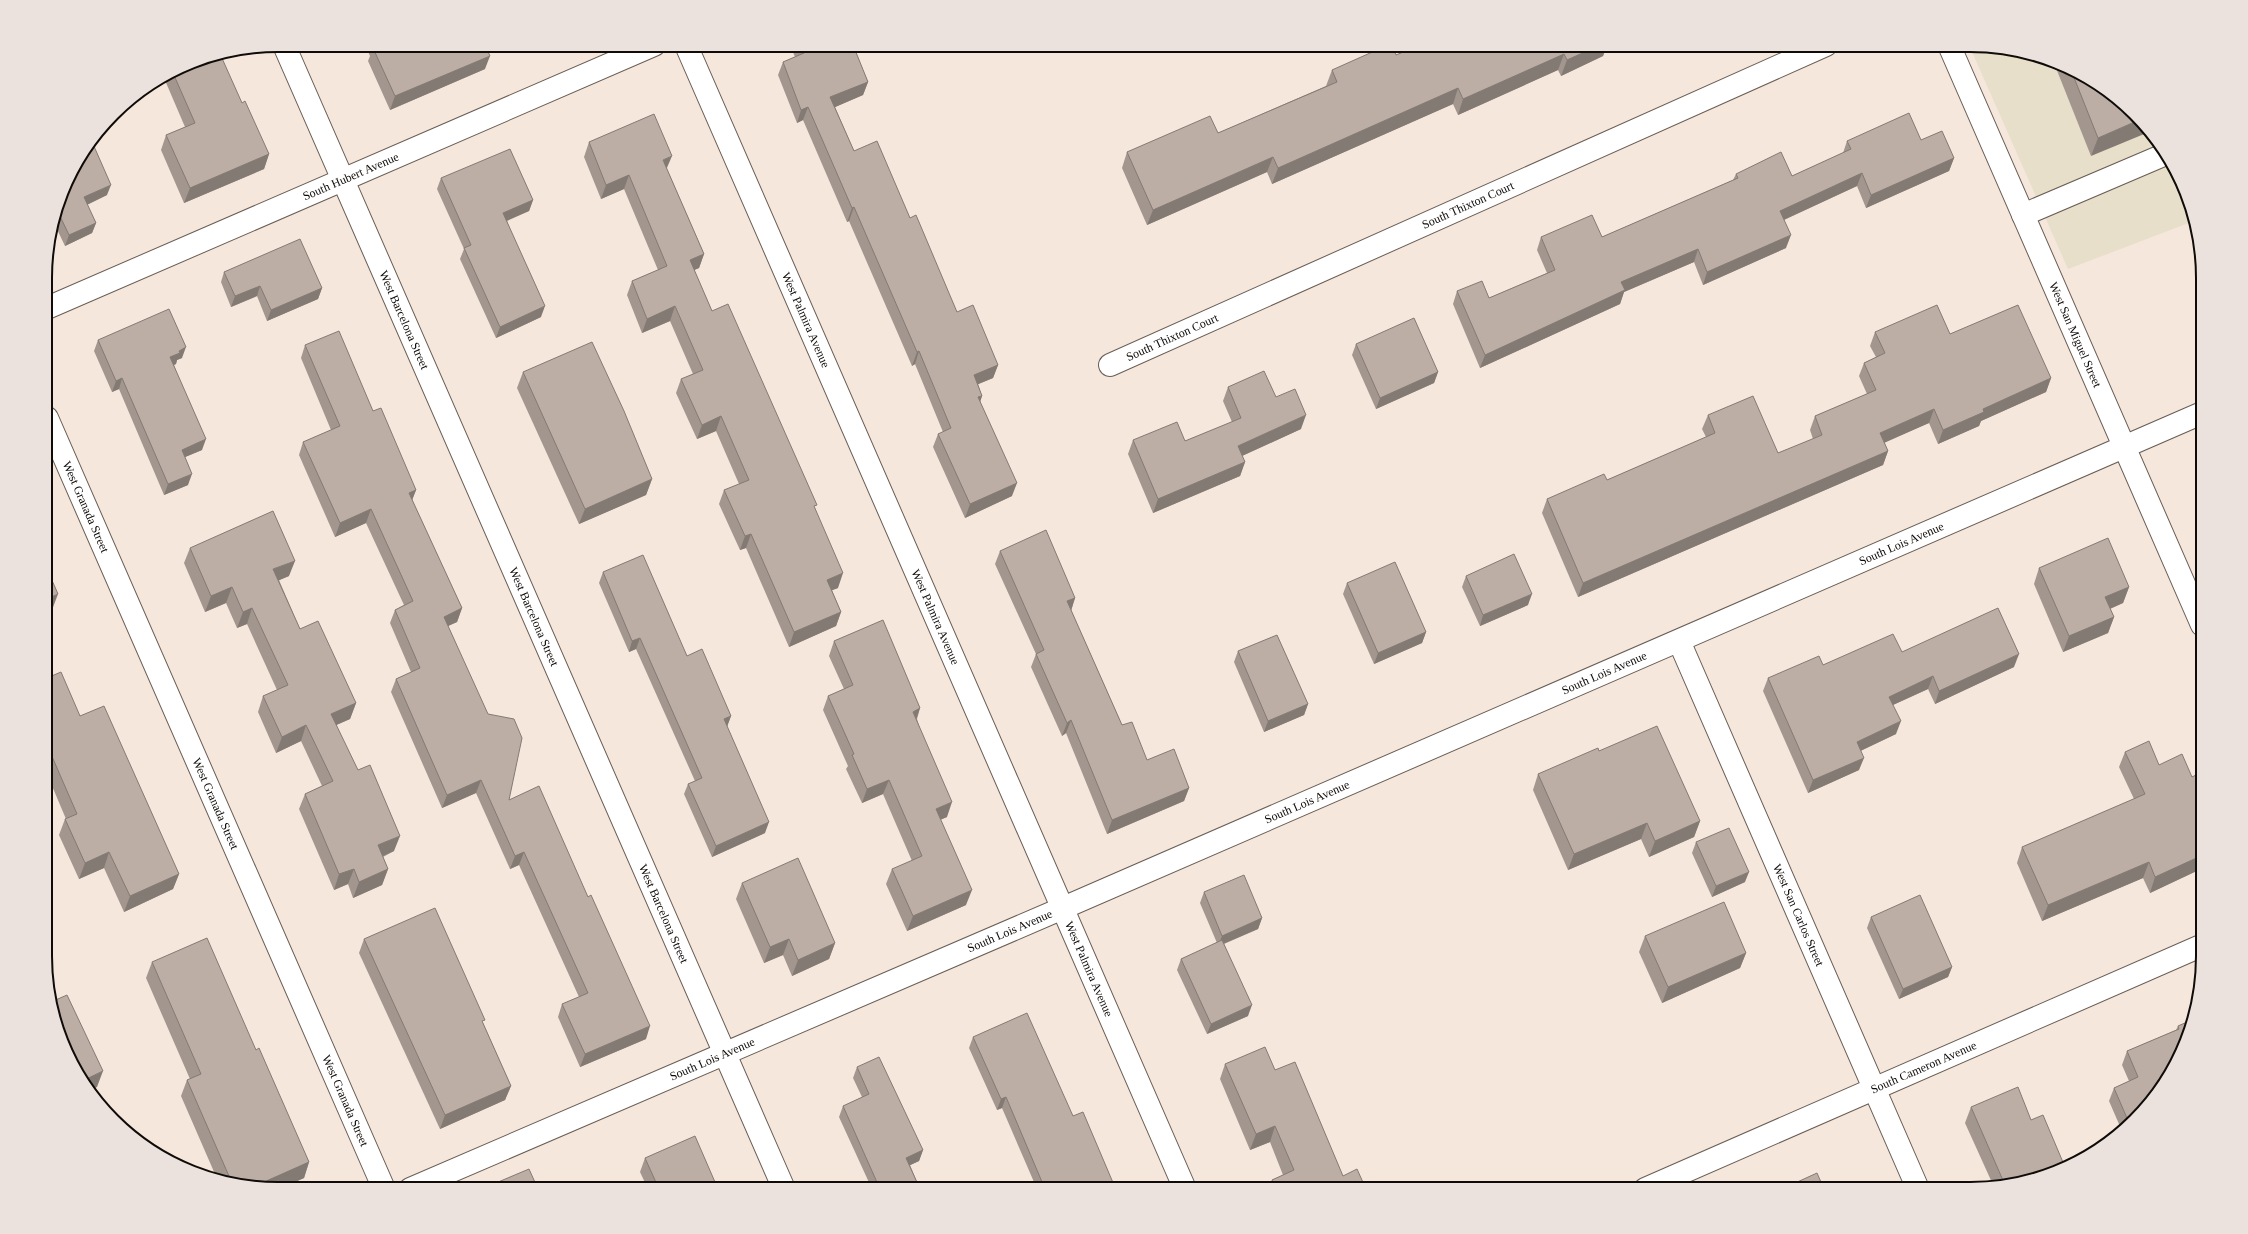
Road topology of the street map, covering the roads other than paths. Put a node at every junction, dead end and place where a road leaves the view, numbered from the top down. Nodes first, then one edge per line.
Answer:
1 (287, 52) edge
2 (638, 52) edge
3 (689, 52) edge
4 (1810, 52) edge
5 (1952, 52) edge
6 (2161, 156) edge
7 (344, 181) junction
8 (2023, 215) junction
9 (52, 306) edge
10 (1110, 365) dead end
11 (2196, 415) edge
12 (52, 429) edge
13 (2125, 446) junction
14 (2196, 611) edge
15 (1679, 641) junction
16 (1063, 908) junction
17 (2196, 948) edge
18 (726, 1054) junction
19 (1874, 1088) junction
20 (381, 1182) edge
21 (426, 1182) edge
22 (781, 1182) edge
23 (1182, 1182) edge
24 (1661, 1182) edge
25 (1915, 1182) edge

1 - 7 street, West Barcelona Street
2 - 7 street, South Hubert Avenue
3 - 16 street, West Palmira Avenue
4 - 10 street, South Thixton Court
5 - 8 street, West San Miguel Street
6 - 8 street
7 - 9 street, South Hubert Avenue
7 - 18 street, West Barcelona Street
8 - 13 street, West San Miguel Street
11 - 13 street, South Lois Avenue
12 - 20 street, West Granada Street
13 - 14 street, West San Miguel Street
13 - 15 street, South Lois Avenue
15 - 16 street, South Lois Avenue
15 - 19 street, West San Carlos Street
16 - 18 street, South Lois Avenue
16 - 23 street, West Palmira Avenue
17 - 19 street, South Cameron Avenue
18 - 21 street, South Lois Avenue
18 - 22 street, West Barcelona Street
19 - 24 street, South Cameron Avenue
19 - 25 street, West San Carlos Street

